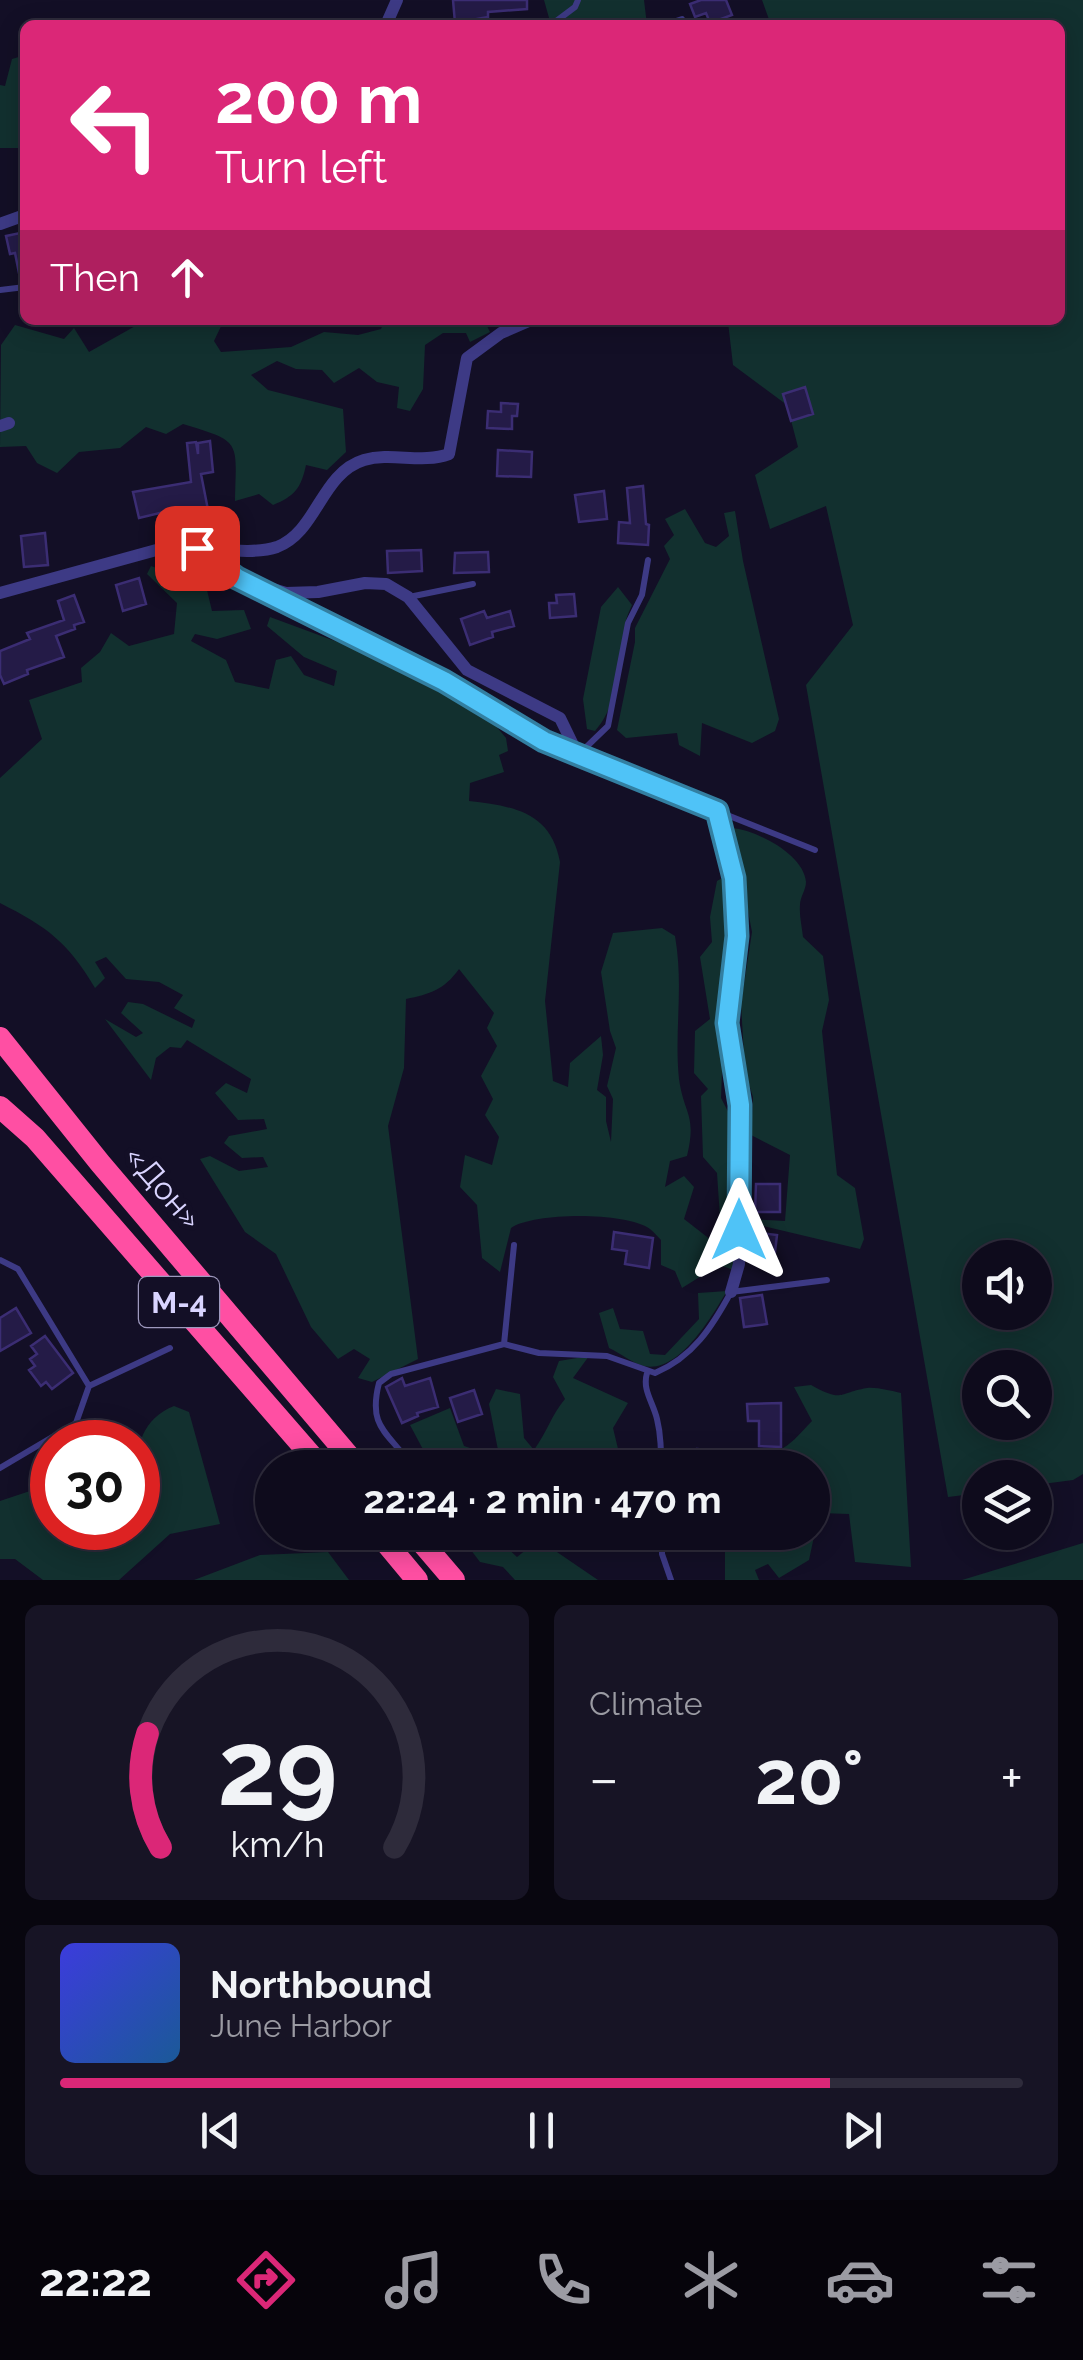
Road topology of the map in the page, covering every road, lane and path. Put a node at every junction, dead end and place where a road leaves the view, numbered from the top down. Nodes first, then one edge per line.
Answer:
1 (578, 0) edge
2 (682, 19) dead end
3 (558, 20) edge
4 (679, 20) edge
5 (519, 325) edge
6 (197, 548) junction
7 (648, 560) dead end
8 (237, 578) junction
9 (473, 584) dead end
10 (0, 593) edge
11 (408, 597) junction
12 (578, 755) junction
13 (717, 811) junction
14 (815, 850) dead end
15 (0, 1038) edge
16 (0, 1061) edge
17 (0, 1104) edge
18 (100, 1163) junction
19 (514, 1245) dead end
20 (0, 1260) edge
21 (827, 1280) dead end
22 (731, 1292) junction
23 (504, 1344) junction
24 (170, 1348) dead end
25 (647, 1373) junction
26 (89, 1386) junction
27 (306, 1450) edge
28 (344, 1450) edge
29 (399, 1450) edge
30 (661, 1450) edge
31 (0, 1468) edge
32 (391, 1550) edge
33 (428, 1550) edge
34 (662, 1550) edge
35 (417, 1580) edge
36 (454, 1580) edge
37 (671, 1580) edge

1 - 3 lane
2 - 4 lane
5 - 6 street
6 - 8 street
6 - 10 street
7 - 12 lane
8 - 11 street
8 - 12 lane
9 - 11 lane
11 - 12 street
12 - 13 lane
13 - 14 lane
13 - 22 street
15 - 18 highway, «Дон» / М-4
16 - 18 highway
17 - 27 highway, «Дон» / М-4
18 - 28 highway, «Дон» / М-4
19 - 23 lane
20 - 26 lane
21 - 22 lane
22 - 25 lane
23 - 25 lane
23 - 29 lane
24 - 26 lane
25 - 30 lane
26 - 31 lane
32 - 35 highway
33 - 36 highway
34 - 37 lane

